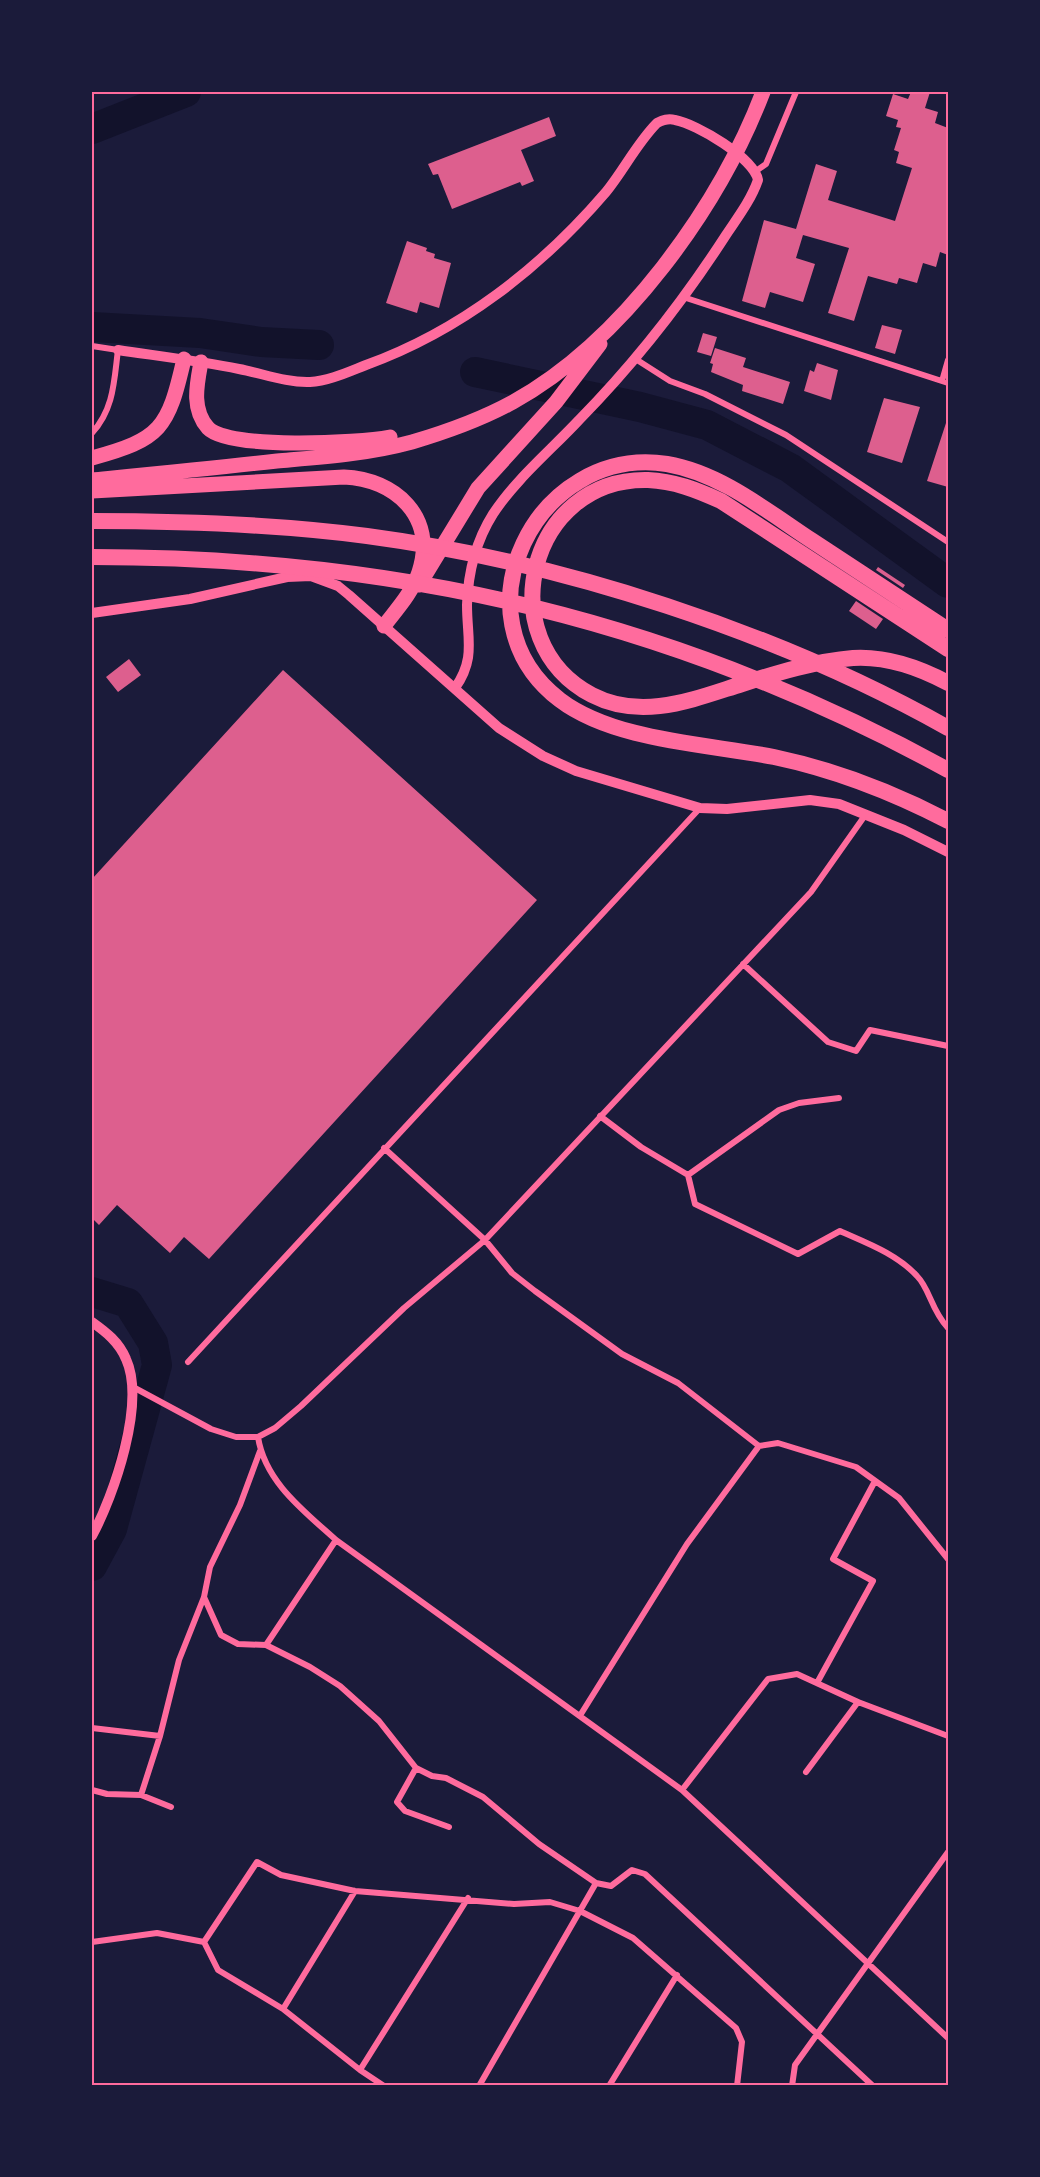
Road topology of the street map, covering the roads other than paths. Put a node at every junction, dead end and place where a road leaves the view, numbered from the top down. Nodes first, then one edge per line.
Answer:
1 (763, 92) edge
2 (796, 92) edge
3 (756, 171) junction
4 (682, 296) junction
5 (623, 313) junction
6 (92, 346) edge
7 (118, 350) junction
8 (633, 358) junction
9 (184, 359) junction
10 (948, 360) edge
11 (201, 362) junction
12 (945, 382) edge
13 (507, 401) junction
14 (92, 433) edge
15 (92, 458) edge
16 (92, 480) edge
17 (92, 491) edge
18 (92, 521) edge
19 (948, 542) edge
20 (92, 557) edge
21 (92, 613) edge
22 (384, 626) junction
23 (948, 630) edge
24 (948, 649) edge
25 (948, 683) edge
26 (455, 688) junction
27 (948, 728) edge
28 (948, 770) edge
29 (700, 808) junction
30 (867, 814) junction
31 (948, 821) edge
32 (948, 852) edge
33 (743, 964) junction
34 (948, 1046) edge
35 (839, 1098) dead end
36 (600, 1116) junction
37 (384, 1148) junction
38 (688, 1175) junction
39 (484, 1240) junction
40 (92, 1322) edge
41 (948, 1328) edge
42 (188, 1362) dead end
43 (133, 1387) junction
44 (258, 1437) junction
45 (759, 1446) junction
46 (260, 1450) junction
47 (875, 1480) junction
48 (92, 1536) edge
49 (336, 1540) junction
50 (948, 1559) edge
51 (204, 1597) junction
52 (266, 1645) junction
53 (817, 1683) junction
54 (858, 1702) junction
55 (581, 1714) junction
56 (92, 1728) edge
57 (160, 1736) junction
58 (948, 1736) edge
59 (416, 1768) junction
60 (806, 1772) dead end
61 (92, 1790) edge
62 (682, 1790) junction
63 (141, 1795) junction
64 (171, 1807) dead end
65 (449, 1827) dead end
66 (948, 1852) edge
67 (596, 1883) junction
68 (355, 1891) junction
69 (468, 1898) junction
70 (580, 1911) junction
71 (92, 1942) edge
72 (204, 1942) junction
73 (869, 1963) junction
74 (677, 1975) junction
75 (283, 2009) junction
76 (817, 2034) junction
77 (948, 2038) edge
78 (360, 2070) junction
79 (384, 2085) edge
80 (479, 2085) edge
81 (609, 2085) edge
82 (737, 2085) edge
83 (792, 2085) edge
84 (873, 2085) edge

1 - 5 highway
2 - 3 street
3 - 4 street
3 - 11 street
4 - 8 street
4 - 12 street
5 - 13 highway
5 - 22 highway
6 - 7 street
7 - 9 street
7 - 14 street
8 - 19 street
8 - 26 street
9 - 11 street
9 - 15 highway
10 - 12 street
11 - 13 highway
13 - 16 highway
17 - 22 highway
18 - 27 highway
20 - 28 highway
21 - 22 street
22 - 26 street
23 - 31 highway
24 - 25 highway
26 - 29 street
29 - 30 street
29 - 37 street
30 - 32 street
30 - 33 street
33 - 34 street
33 - 36 street
35 - 38 street
36 - 38 street
36 - 39 street
37 - 39 street
37 - 42 street
38 - 41 street
39 - 44 street
39 - 45 street
40 - 43 street
43 - 44 street
43 - 48 street
44 - 46 street
45 - 47 street
45 - 55 street
46 - 49 street
46 - 51 street
47 - 50 street
47 - 53 street
49 - 52 street
49 - 55 street
51 - 52 street
51 - 57 street
52 - 59 street
53 - 54 street
53 - 62 street
54 - 58 street
54 - 60 street
55 - 62 street
56 - 57 street
57 - 63 street
59 - 65 street
59 - 67 street
61 - 63 street
62 - 73 street
63 - 64 street
66 - 73 street
67 - 70 street
67 - 76 street
68 - 69 street
68 - 72 street
68 - 75 street
69 - 70 street
69 - 78 street
70 - 74 street
70 - 80 street
71 - 72 street
72 - 75 street
73 - 76 street
73 - 77 street
74 - 81 street
74 - 82 street
75 - 78 street
76 - 83 street
76 - 84 street
78 - 79 street

